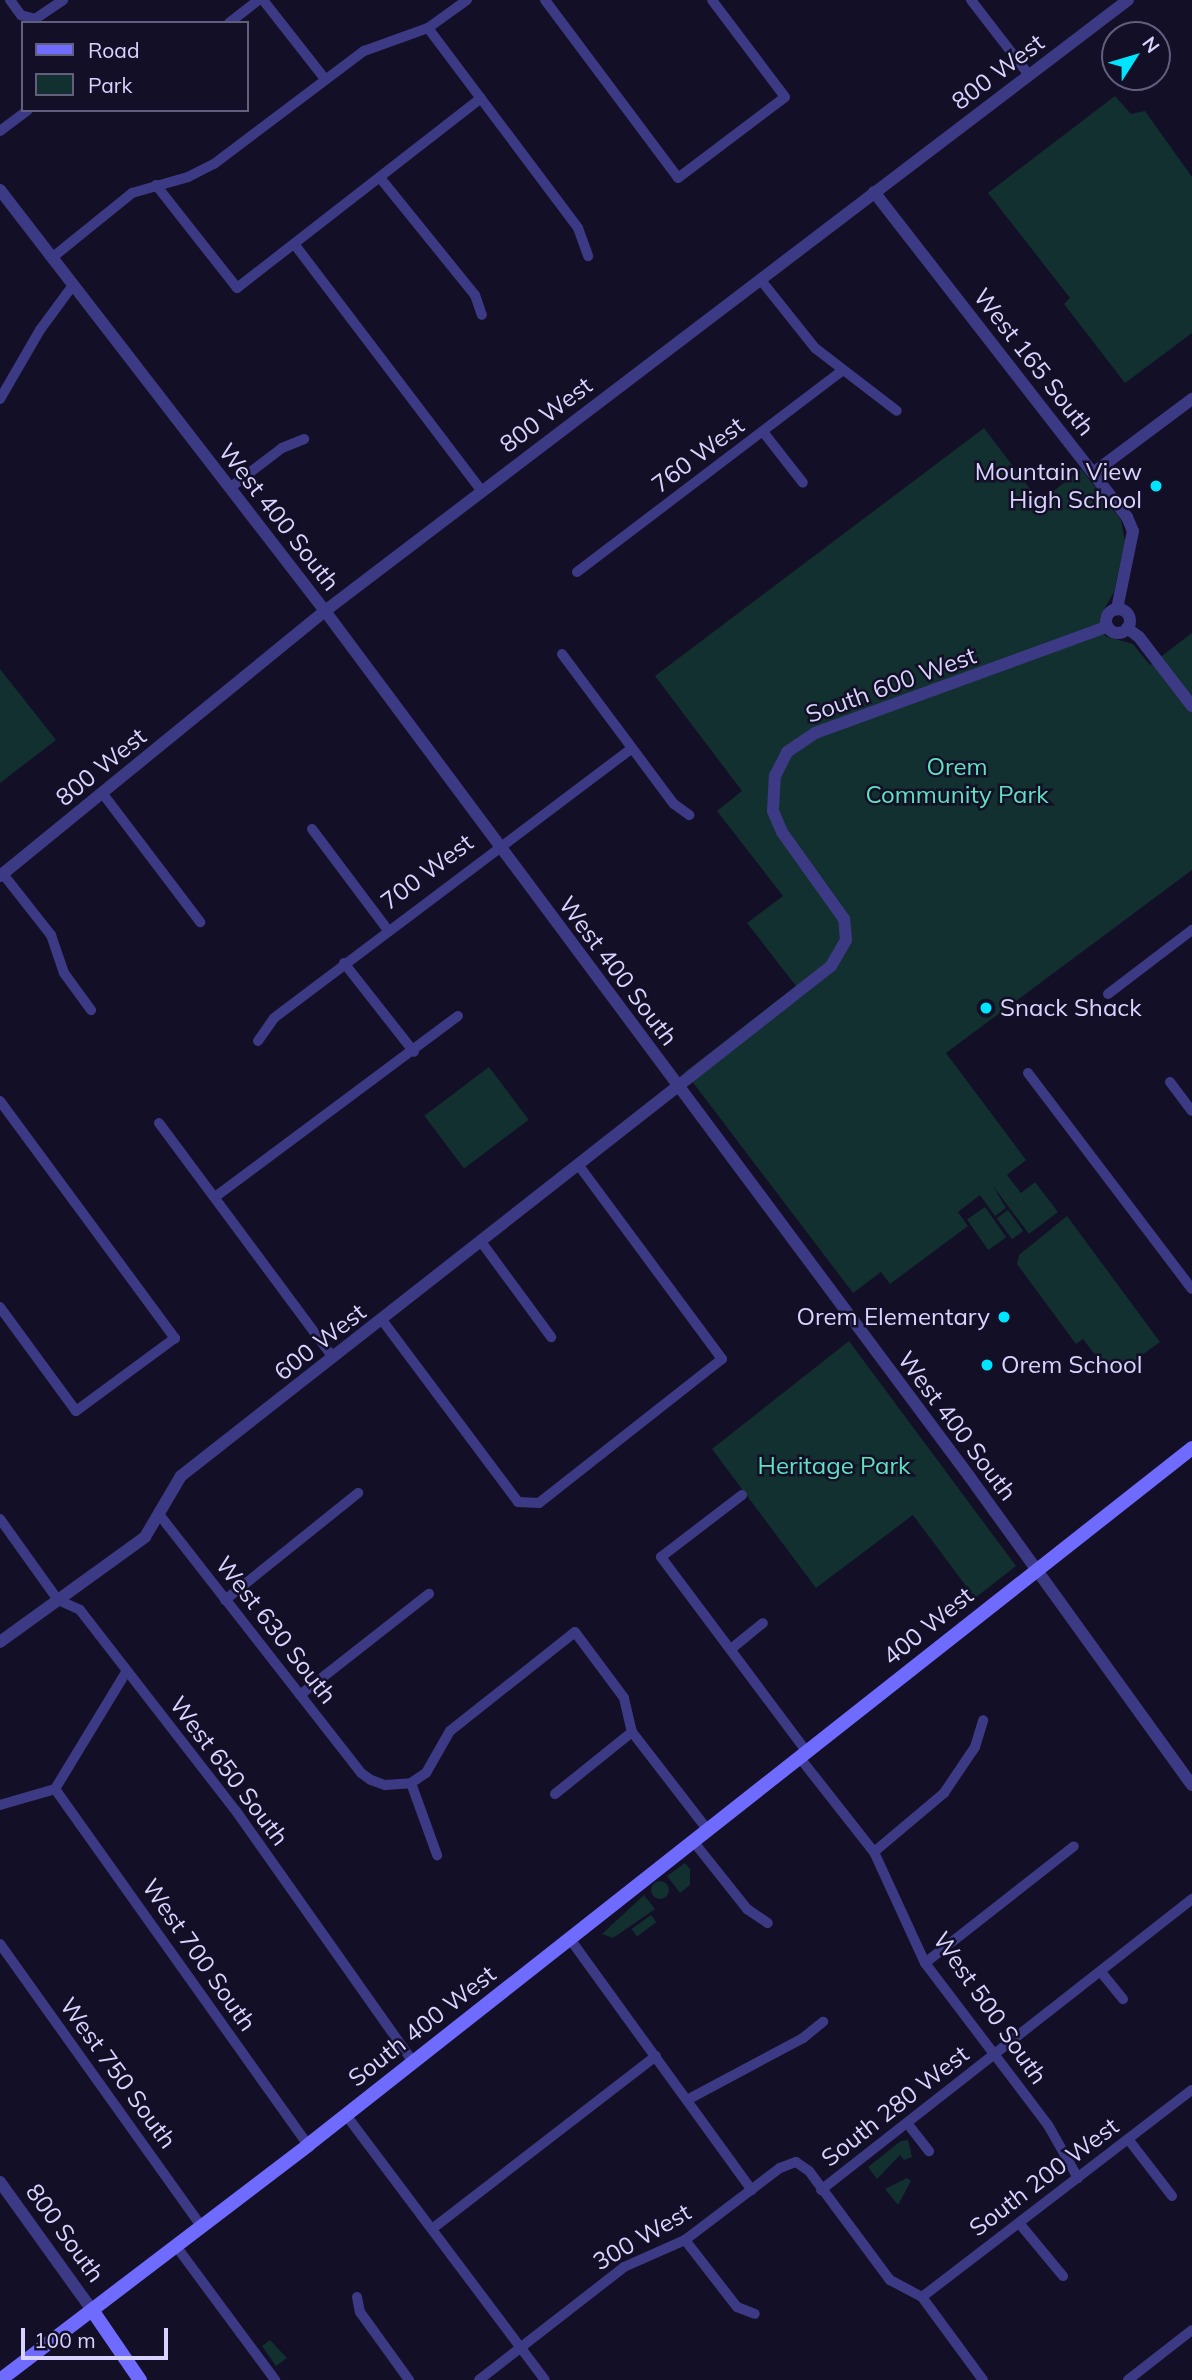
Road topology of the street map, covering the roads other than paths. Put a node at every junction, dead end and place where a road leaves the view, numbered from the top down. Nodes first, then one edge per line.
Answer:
1 (10, 0) edge
2 (63, 0) edge
3 (261, 0) edge
4 (467, 0) edge
5 (545, 0) edge
6 (712, 0) edge
7 (971, 0) edge
8 (1128, 0) edge
9 (232, 21) edge
10 (428, 28) junction
11 (1029, 75) junction
12 (325, 79) junction
13 (481, 98) junction
14 (24, 112) edge
15 (0, 131) edge
16 (381, 179) junction
17 (156, 185) junction
18 (0, 190) edge
19 (874, 192) junction
20 (295, 245) junction
21 (587, 256) dead end
22 (53, 257) junction
23 (760, 279) junction
24 (73, 285) junction
25 (482, 314) dead end
26 (843, 370) junction
27 (0, 399) edge
28 (1192, 399) edge
29 (897, 411) dead end
30 (764, 433) junction
31 (304, 439) dead end
32 (1093, 473) junction
33 (803, 483) dead end
34 (231, 487) junction
35 (482, 491) junction
36 (577, 572) dead end
37 (1117, 609) junction
38 (325, 611) junction
39 (1107, 627) junction
40 (1127, 628) junction
41 (562, 654) dead end
42 (1192, 706) edge
43 (632, 748) junction
44 (103, 794) junction
45 (688, 815) dead end
46 (312, 829) dead end
47 (496, 845) junction
48 (1, 875) edge
49 (200, 922) dead end
50 (387, 929) junction
51 (1192, 930) edge
52 (344, 963) junction
53 (1108, 994) dead end
54 (90, 1010) dead end
55 (458, 1016) dead end
56 (258, 1041) dead end
57 (414, 1052) junction
58 (1028, 1073) dead end
59 (1170, 1082) dead end
60 (679, 1085) junction
61 (0, 1101) edge
62 (1192, 1111) edge
63 (159, 1123) dead end
64 (580, 1167) junction
65 (215, 1198) junction
66 (482, 1243) junction
67 (1192, 1289) edge
68 (0, 1307) edge
69 (382, 1320) junction
70 (551, 1337) dead end
71 (333, 1357) junction
72 (1192, 1448) edge
73 (358, 1493) dead end
74 (742, 1495) dead end
75 (158, 1513) junction
76 (0, 1519) edge
77 (1036, 1569) junction
78 (429, 1594) dead end
79 (58, 1600) junction
80 (225, 1600) junction
81 (762, 1623) dead end
82 (0, 1642) edge
83 (731, 1649) junction
84 (126, 1672) junction
85 (300, 1695) junction
86 (983, 1720) dead end
87 (632, 1732) junction
88 (803, 1755) junction
89 (411, 1783) junction
90 (1192, 1785) edge
91 (55, 1790) junction
92 (555, 1794) dead end
93 (0, 1805) edge
94 (707, 1829) junction
95 (694, 1840) junction
96 (1074, 1846) dead end
97 (874, 1852) junction
98 (437, 1855) dead end
99 (1192, 1899) edge
100 (768, 1923) dead end
101 (570, 1939) junction
102 (0, 1944) edge
103 (925, 1963) junction
104 (1101, 1972) junction
105 (1123, 1999) dead end
106 (823, 2022) dead end
107 (994, 2055) junction
108 (656, 2056) junction
109 (413, 2062) junction
110 (1192, 2091) edge
111 (687, 2100) junction
112 (346, 2115) junction
113 (907, 2123) junction
114 (1128, 2139) junction
115 (308, 2145) junction
116 (929, 2151) dead end
117 (1078, 2178) junction
118 (0, 2182) edge
119 (752, 2190) junction
120 (821, 2190) junction
121 (1172, 2196) dead end
122 (1019, 2223) junction
123 (201, 2227) junction
124 (432, 2229) junction
125 (685, 2240) junction
126 (176, 2246) junction
127 (1063, 2276) dead end
128 (357, 2297) dead end
129 (922, 2297) junction
130 (92, 2310) junction
131 (755, 2314) dead end
132 (1192, 2330) edge
133 (520, 2346) junction
134 (2, 2379) edge
135 (141, 2380) edge
136 (275, 2380) edge
137 (409, 2380) edge
138 (479, 2380) edge
139 (545, 2380) edge
140 (983, 2380) edge
141 (1128, 2380) edge

1 - 2 street
3 - 9 street
3 - 12 street
4 - 10 street
5 - 6 street
7 - 11 street
8 - 11 street, 800 West
10 - 12 street
10 - 13 street
11 - 19 street, 800 West
12 - 17 street
13 - 16 street
13 - 21 street
14 - 15 street
16 - 20 street
16 - 25 street
17 - 20 street
17 - 22 street
18 - 22 street, West 400 South
19 - 23 street, 800 West
19 - 32 street, West 165 South
20 - 35 street
22 - 24 street, West 400 South
23 - 26 street
23 - 35 street, 800 West
24 - 27 street
24 - 34 street, West 400 South
26 - 29 street
26 - 30 street, 760 West
28 - 32 street
30 - 33 street
30 - 36 street, 760 West
31 - 34 street
32 - 37 street, West 165 South
34 - 38 street, West 400 South
35 - 38 street, 800 West
37 - 39 street, West 165 South
37 - 40 street
38 - 44 street, 800 West
38 - 47 street, West 400 South
39 - 40 street
39 - 60 street, South 600 West
40 - 42 street
41 - 43 street
43 - 45 street
43 - 47 street, 700 West
44 - 48 street, 800 West
44 - 49 street
46 - 50 street
47 - 50 street, 700 West
47 - 60 street, West 400 South
48 - 54 street
50 - 52 street, 700 West
51 - 53 street
52 - 56 street, 700 West
52 - 57 street
55 - 57 street
57 - 65 street
58 - 67 street
59 - 62 street
60 - 64 street, 600 West
60 - 77 street, West 400 South
61 - 68 street
63 - 65 street
64 - 66 street, 600 West
64 - 69 street
65 - 71 street
66 - 69 street, 600 West
66 - 70 street
69 - 71 street, 600 West
71 - 75 street, 600 West
72 - 77 main road, 400 West
73 - 80 street
74 - 83 street, West 500 South
75 - 79 street, 600 West
75 - 80 street, West 630 South
76 - 79 street, West 650 South
77 - 88 main road, 400 West
77 - 90 street, West 400 South
78 - 85 street
79 - 82 street, 600 West
79 - 84 street, West 650 South
80 - 85 street, West 630 South
81 - 83 street
83 - 88 street, West 500 South
84 - 91 street
84 - 109 street, West 650 South
85 - 89 street, West 630 South
86 - 97 street
87 - 89 street
87 - 92 street
87 - 94 street
88 - 94 main road, 400 West
88 - 97 street, West 500 South
89 - 98 street
91 - 93 street
91 - 115 street, West 700 South
94 - 95 main road, 400 West
95 - 100 street
95 - 101 main road, South 400 West
96 - 103 street
97 - 103 street, West 500 South
99 - 104 street, South 280 West
101 - 108 street
101 - 109 main road, South 400 West
102 - 123 street, West 750 South
103 - 107 street, West 500 South
104 - 105 street
104 - 107 street, South 280 West
106 - 111 street
107 - 113 street, South 280 West
107 - 117 street, West 500 South
108 - 111 street
108 - 124 street
109 - 112 main road, South 400 West
110 - 114 street, South 200 West
111 - 119 street
112 - 115 main road, South 400 West
112 - 124 street
113 - 116 street
113 - 120 street, South 280 West
114 - 117 street, South 200 West
114 - 121 street
115 - 123 main road, South 400 West
117 - 122 street, South 200 West
118 - 130 street, 800 South
119 - 120 street, 300 West
119 - 125 street, 300 West
120 - 129 street
122 - 127 street
122 - 129 street, South 200 West
123 - 126 main road, South 400 West
124 - 133 street
125 - 131 street
125 - 133 street, 300 West
126 - 130 main road
126 - 136 street
128 - 137 street
129 - 140 street
130 - 134 main road
130 - 135 main road, 800 South
132 - 141 street
133 - 138 street, 300 West
133 - 139 street

